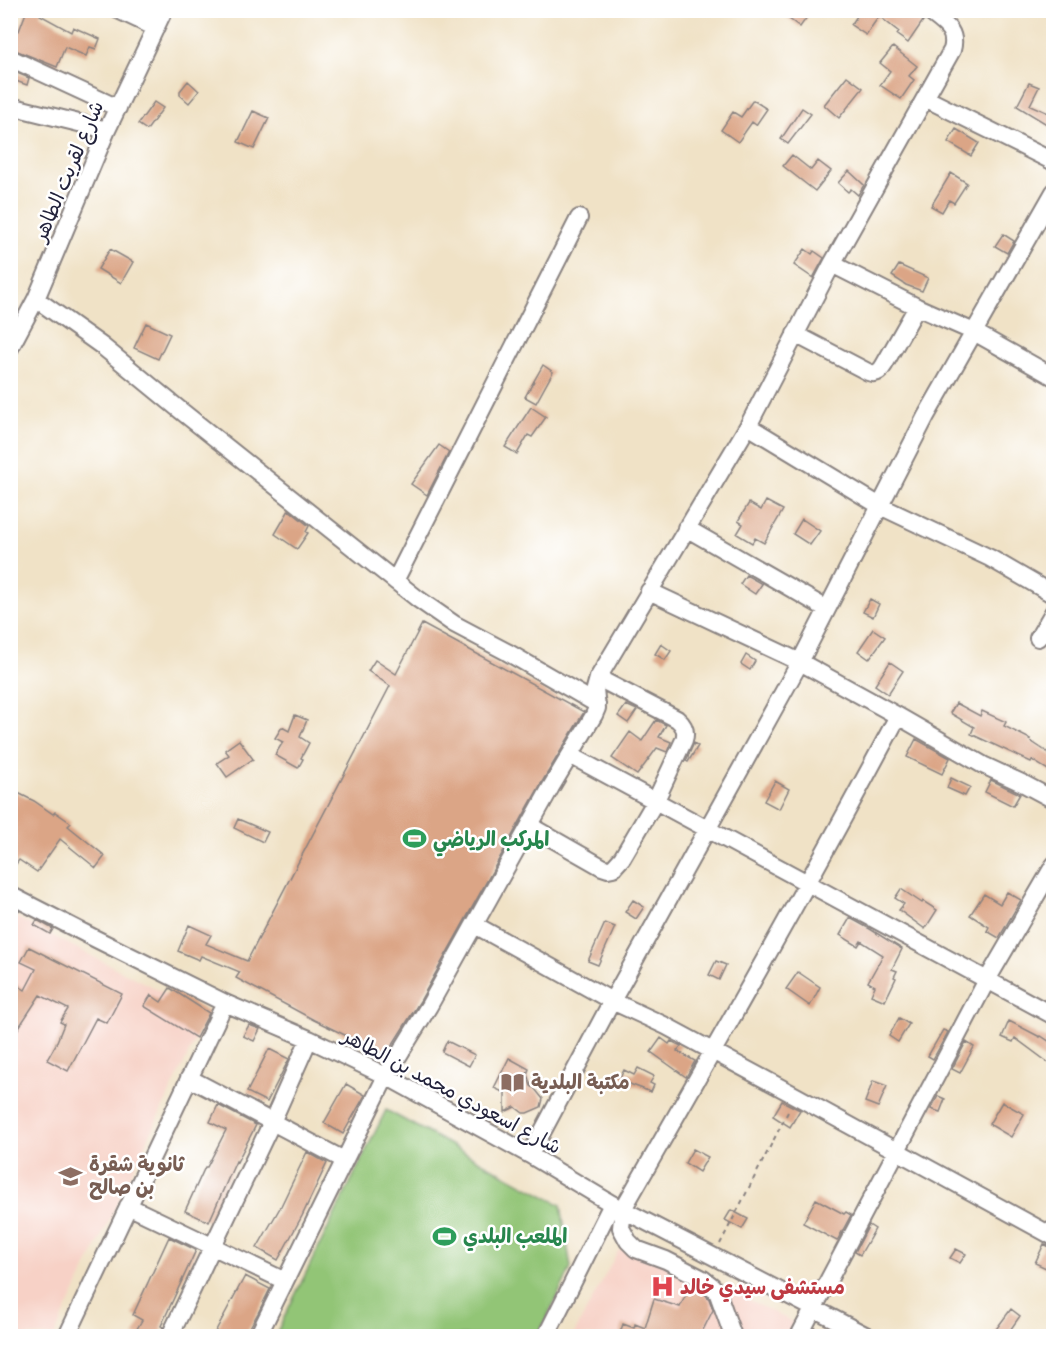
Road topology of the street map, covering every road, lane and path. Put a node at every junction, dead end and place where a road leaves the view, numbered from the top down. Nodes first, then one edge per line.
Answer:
1 (118, 10) edge
2 (165, 10) edge
3 (927, 10) edge
4 (156, 28) junction
5 (10, 58) edge
6 (925, 98) junction
7 (10, 106) edge
8 (118, 108) junction
9 (107, 130) junction
10 (1053, 162) edge
11 (1053, 192) edge
12 (579, 218) dead end
13 (832, 264) junction
14 (36, 299) junction
15 (916, 307) junction
16 (974, 332) junction
17 (795, 334) junction
18 (12, 342) edge
19 (1053, 377) edge
20 (748, 426) junction
21 (880, 506) junction
22 (687, 528) junction
23 (395, 581) junction
24 (649, 591) junction
25 (1053, 595) edge
26 (827, 609) junction
27 (1053, 611) edge
28 (1038, 638) dead end
29 (800, 662) junction
30 (598, 678) junction
31 (597, 704) junction
32 (898, 716) junction
33 (570, 755) junction
34 (656, 800) junction
35 (1053, 800) edge
36 (530, 826) junction
37 (708, 830) junction
38 (1053, 865) edge
39 (807, 882) junction
40 (10, 895) edge
41 (475, 925) junction
42 (987, 981) junction
43 (612, 1001) junction
44 (225, 1003) junction
45 (1053, 1016) edge
46 (309, 1039) junction
47 (713, 1051) junction
48 (386, 1076) junction
49 (189, 1078) junction
50 (796, 1096) junction
51 (272, 1122) junction
52 (897, 1151) junction
53 (530, 1155) junction
54 (344, 1160) junction
55 (128, 1206) junction
56 (617, 1207) junction
57 (1053, 1238) edge
58 (213, 1246) junction
59 (713, 1257) junction
60 (285, 1281) junction
61 (814, 1309) junction
62 (67, 1336) edge
63 (170, 1336) edge
64 (258, 1336) edge
65 (546, 1336) edge
66 (733, 1336) edge
67 (799, 1336) edge
68 (867, 1336) edge

1 - 4 street
2 - 4 street, شارع لقريت الطاهر
3 - 6 street
4 - 8 street, شارع لقريت الطاهر
5 - 8 street
6 - 10 street
6 - 13 street
7 - 9 street
8 - 9 street, شارع لقريت الطاهر
9 - 14 street, شارع لقريت الطاهر
11 - 16 street
12 - 23 street
13 - 15 street
13 - 17 street
14 - 18 street, شارع لقريت الطاهر
14 - 23 street
15 - 16 street
15 - 17 street
16 - 19 street
16 - 21 street
17 - 20 street
20 - 21 street
20 - 22 street
21 - 25 street
21 - 26 street
22 - 24 street
22 - 26 street
23 - 31 street
24 - 29 street
24 - 30 street
26 - 29 street
27 - 28 street
29 - 32 street
29 - 37 street
30 - 31 street
30 - 34 street
31 - 33 street
32 - 35 street
32 - 39 street
33 - 34 street
33 - 36 street
34 - 36 street
34 - 37 street
36 - 41 street
37 - 39 street
37 - 43 street
38 - 42 street
39 - 42 street
39 - 47 street
40 - 44 street, شارع اسعودي محمد بن الطاهر
41 - 43 street
41 - 48 street
42 - 45 street
42 - 52 street
43 - 47 street
43 - 53 street
44 - 46 street, شارع اسعودي محمد بن الطاهر
44 - 49 street
46 - 48 street, شارع اسعودي محمد بن الطاهر
46 - 51 street
47 - 50 street
47 - 56 street
48 - 53 street, شارع اسعودي محمد بن الطاهر
48 - 54 street
49 - 51 street
49 - 55 street
50 - 52 street
50 - 59 path
51 - 54 street
51 - 58 street
52 - 57 street
52 - 61 street
53 - 56 street, شارع اسعودي محمد بن الطاهر
54 - 60 street
55 - 58 street
55 - 62 street
56 - 59 street, شارع اسعودي محمد بن الطاهر
56 - 65 street
56 - 66 street
58 - 60 street
58 - 63 street
59 - 61 street, شارع اسعودي محمد بن الطاهر
60 - 64 street
61 - 67 street
61 - 68 street, شارع اسعودي محمد بن الطاهر

